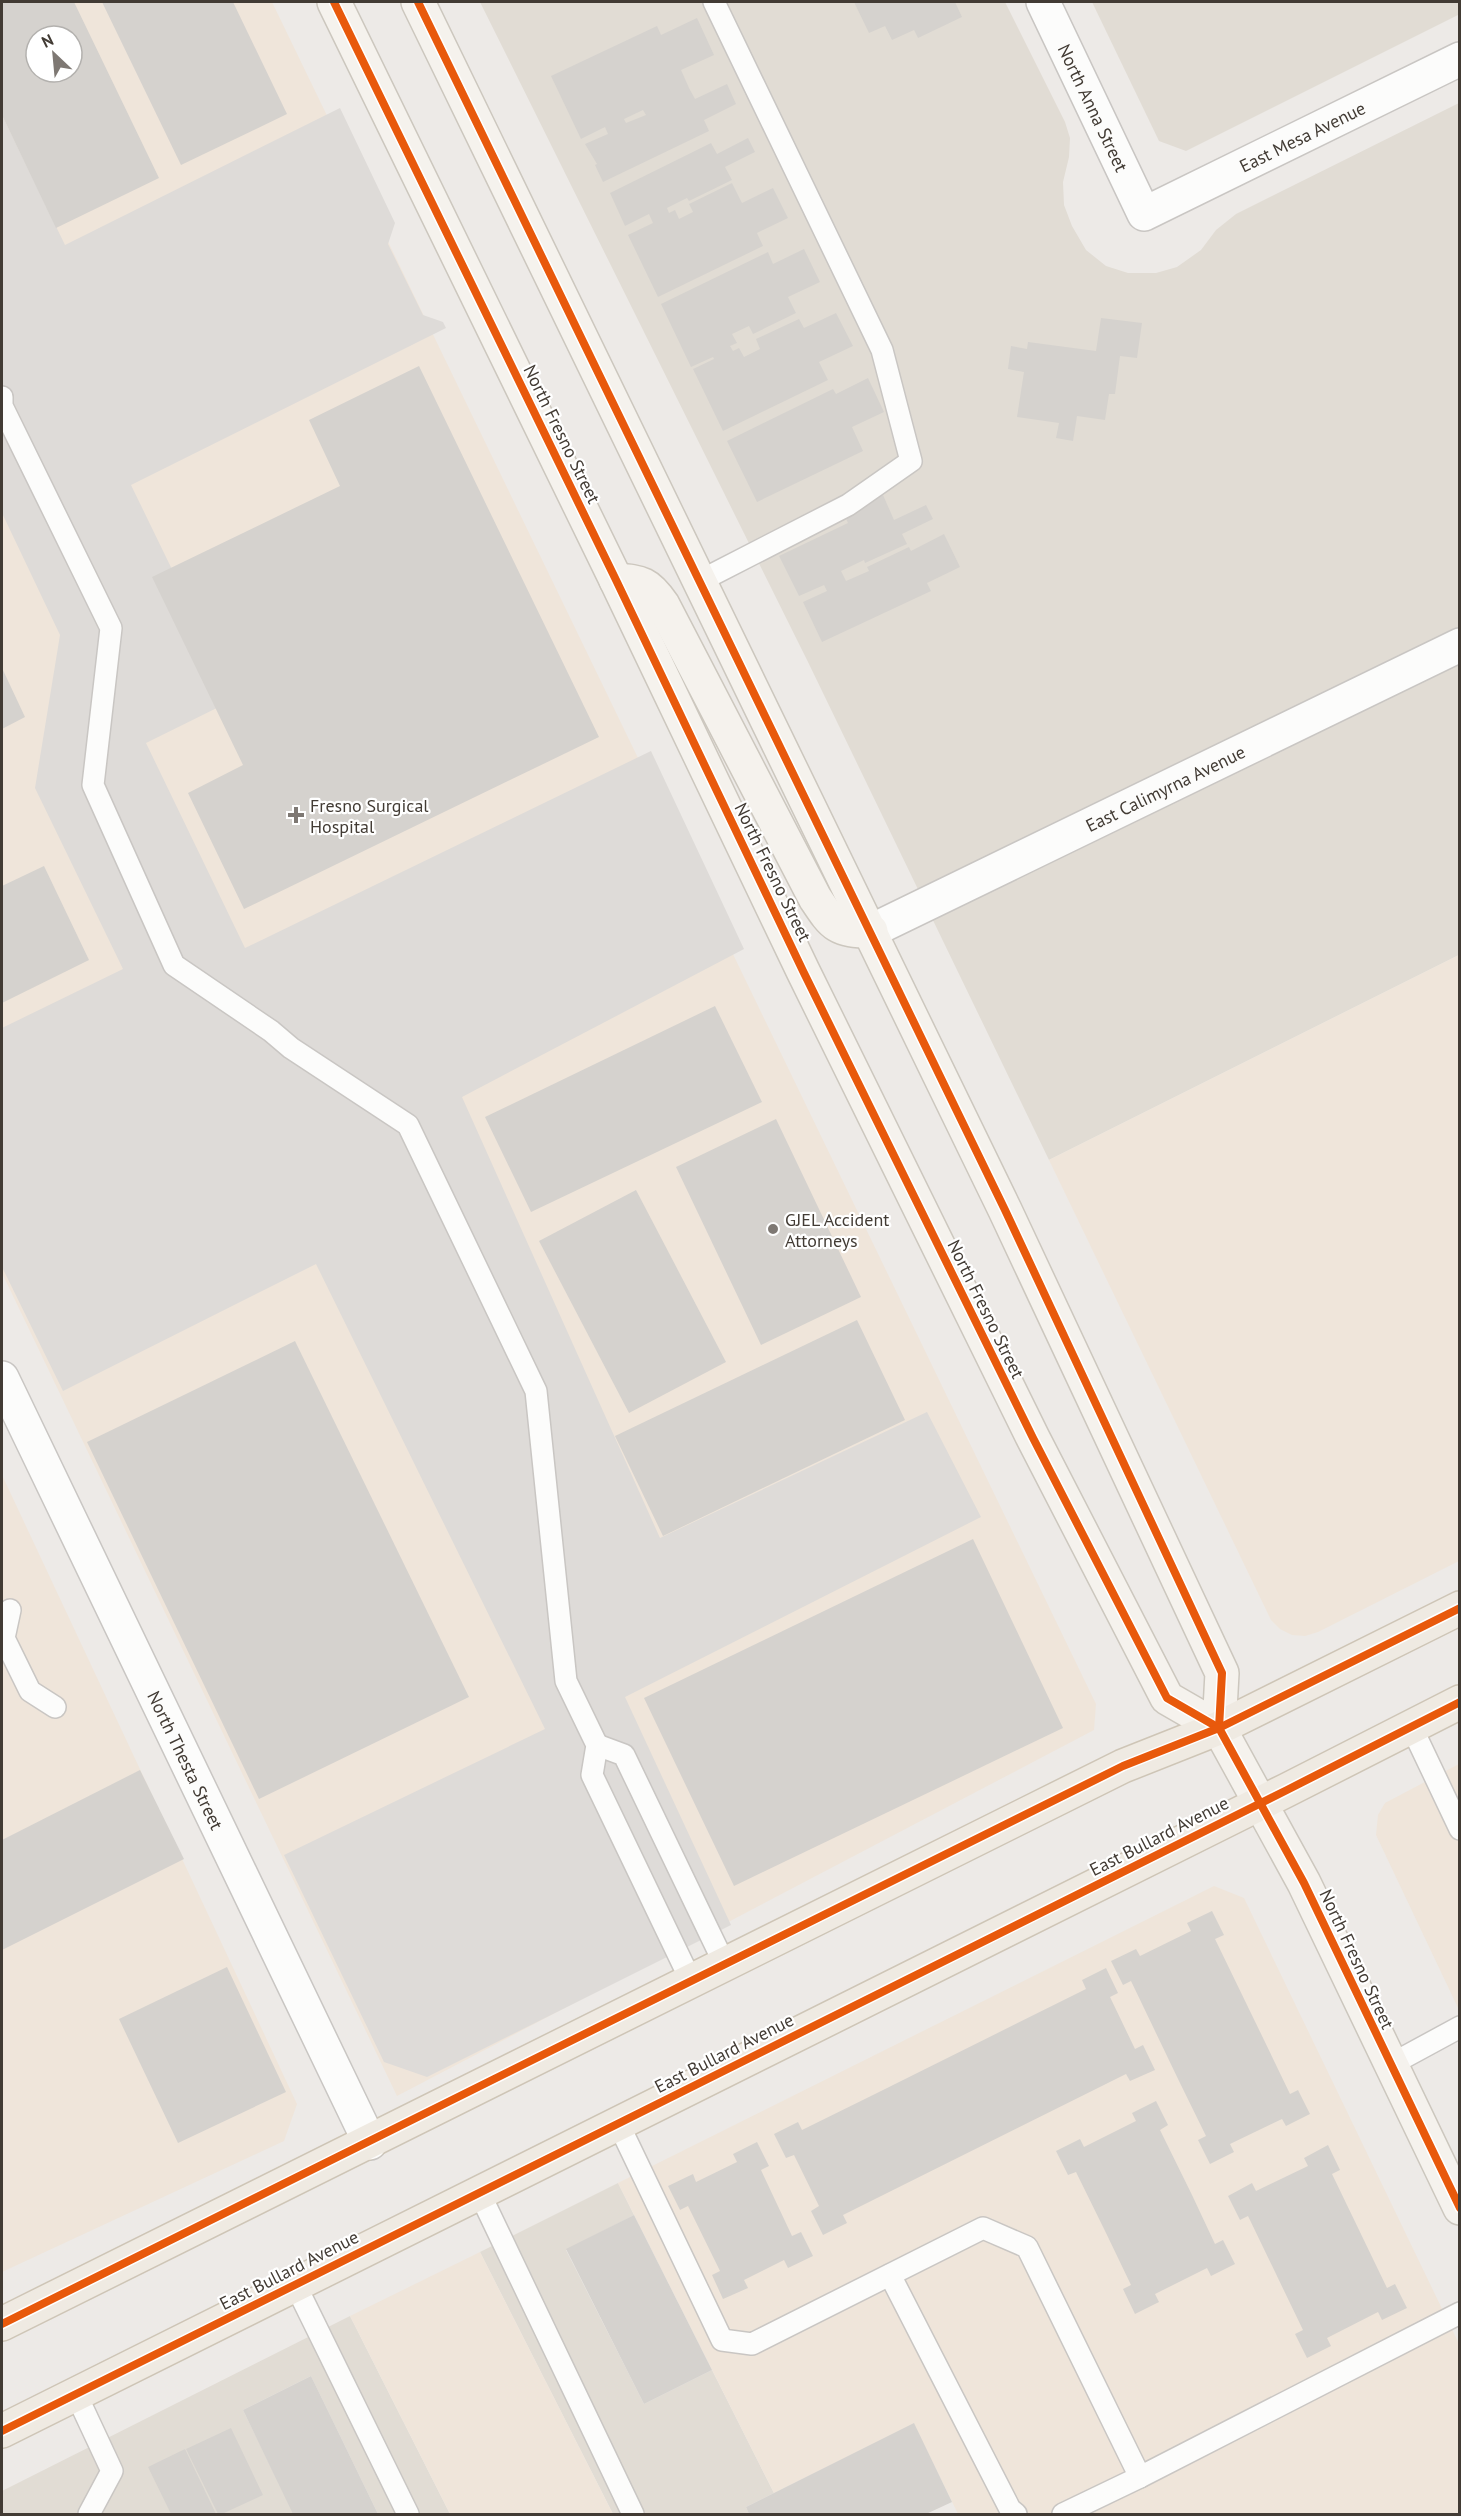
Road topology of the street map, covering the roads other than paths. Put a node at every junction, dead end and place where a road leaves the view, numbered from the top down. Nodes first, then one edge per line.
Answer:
1 (334, 2) edge
2 (418, 2) edge
3 (714, 2) edge
4 (1043, 2) edge
5 (1460, 59) edge
6 (1144, 214) joint
7 (2, 397) edge
8 (616, 580) junction
9 (700, 581) junction
10 (1460, 645) edge
11 (871, 932) junction
12 (2, 1378) edge
13 (1460, 1608) edge
14 (10, 1610) dead end
15 (1460, 1701) edge
16 (55, 1707) dead end
17 (1411, 1726) junction
18 (1218, 1728) junction
19 (597, 1745) junction
20 (1259, 1803) junction
21 (1460, 1829) edge
22 (725, 1965) junction
23 (692, 1982) junction
24 (1460, 2027) edge
25 (1390, 2065) junction
26 (618, 2123) junction
27 (370, 2143) junction
28 (1450, 2165) edge
29 (479, 2192) junction
30 (1460, 2208) edge
31 (890, 2275) junction
32 (295, 2284) junction
33 (1460, 2313) edge
34 (2, 2324) edge
35 (76, 2394) junction
36 (2, 2431) edge
37 (1140, 2477) junction
38 (89, 2514) edge
39 (408, 2514) edge
40 (633, 2514) edge
41 (1016, 2514) edge
42 (1063, 2514) edge

1 - 8 main road, North Fresno Street
2 - 9 main road
3 - 9 lane
4 - 6 street, North Anna Street
5 - 6 street, East Mesa Avenue
7 - 19 lane
8 - 11 main road
8 - 18 main road, North Fresno Street
9 - 11 main road
10 - 11 street, East Calimyrna Avenue
11 - 18 main road
12 - 27 street, North Thesta Street
13 - 18 main road
14 - 16 lane
15 - 17 main road, East Bullard Avenue
17 - 20 main road, East Bullard Avenue
17 - 21 lane
18 - 20 main road, North Fresno Street
18 - 22 main road
19 - 22 lane
19 - 23 lane
20 - 25 main road, North Fresno Street
20 - 26 main road, East Bullard Avenue
22 - 23 main road
23 - 27 main road
24 - 25 lane
25 - 28 main road, North Fresno Street
26 - 29 main road, East Bullard Avenue
26 - 31 lane
27 - 34 main road
28 - 30 main road, North Fresno Street
29 - 32 main road, East Bullard Avenue
29 - 40 lane
31 - 37 lane
31 - 41 lane
32 - 35 main road, East Bullard Avenue
32 - 39 lane
33 - 37 lane
35 - 36 main road, East Bullard Avenue
35 - 38 lane
37 - 42 lane

